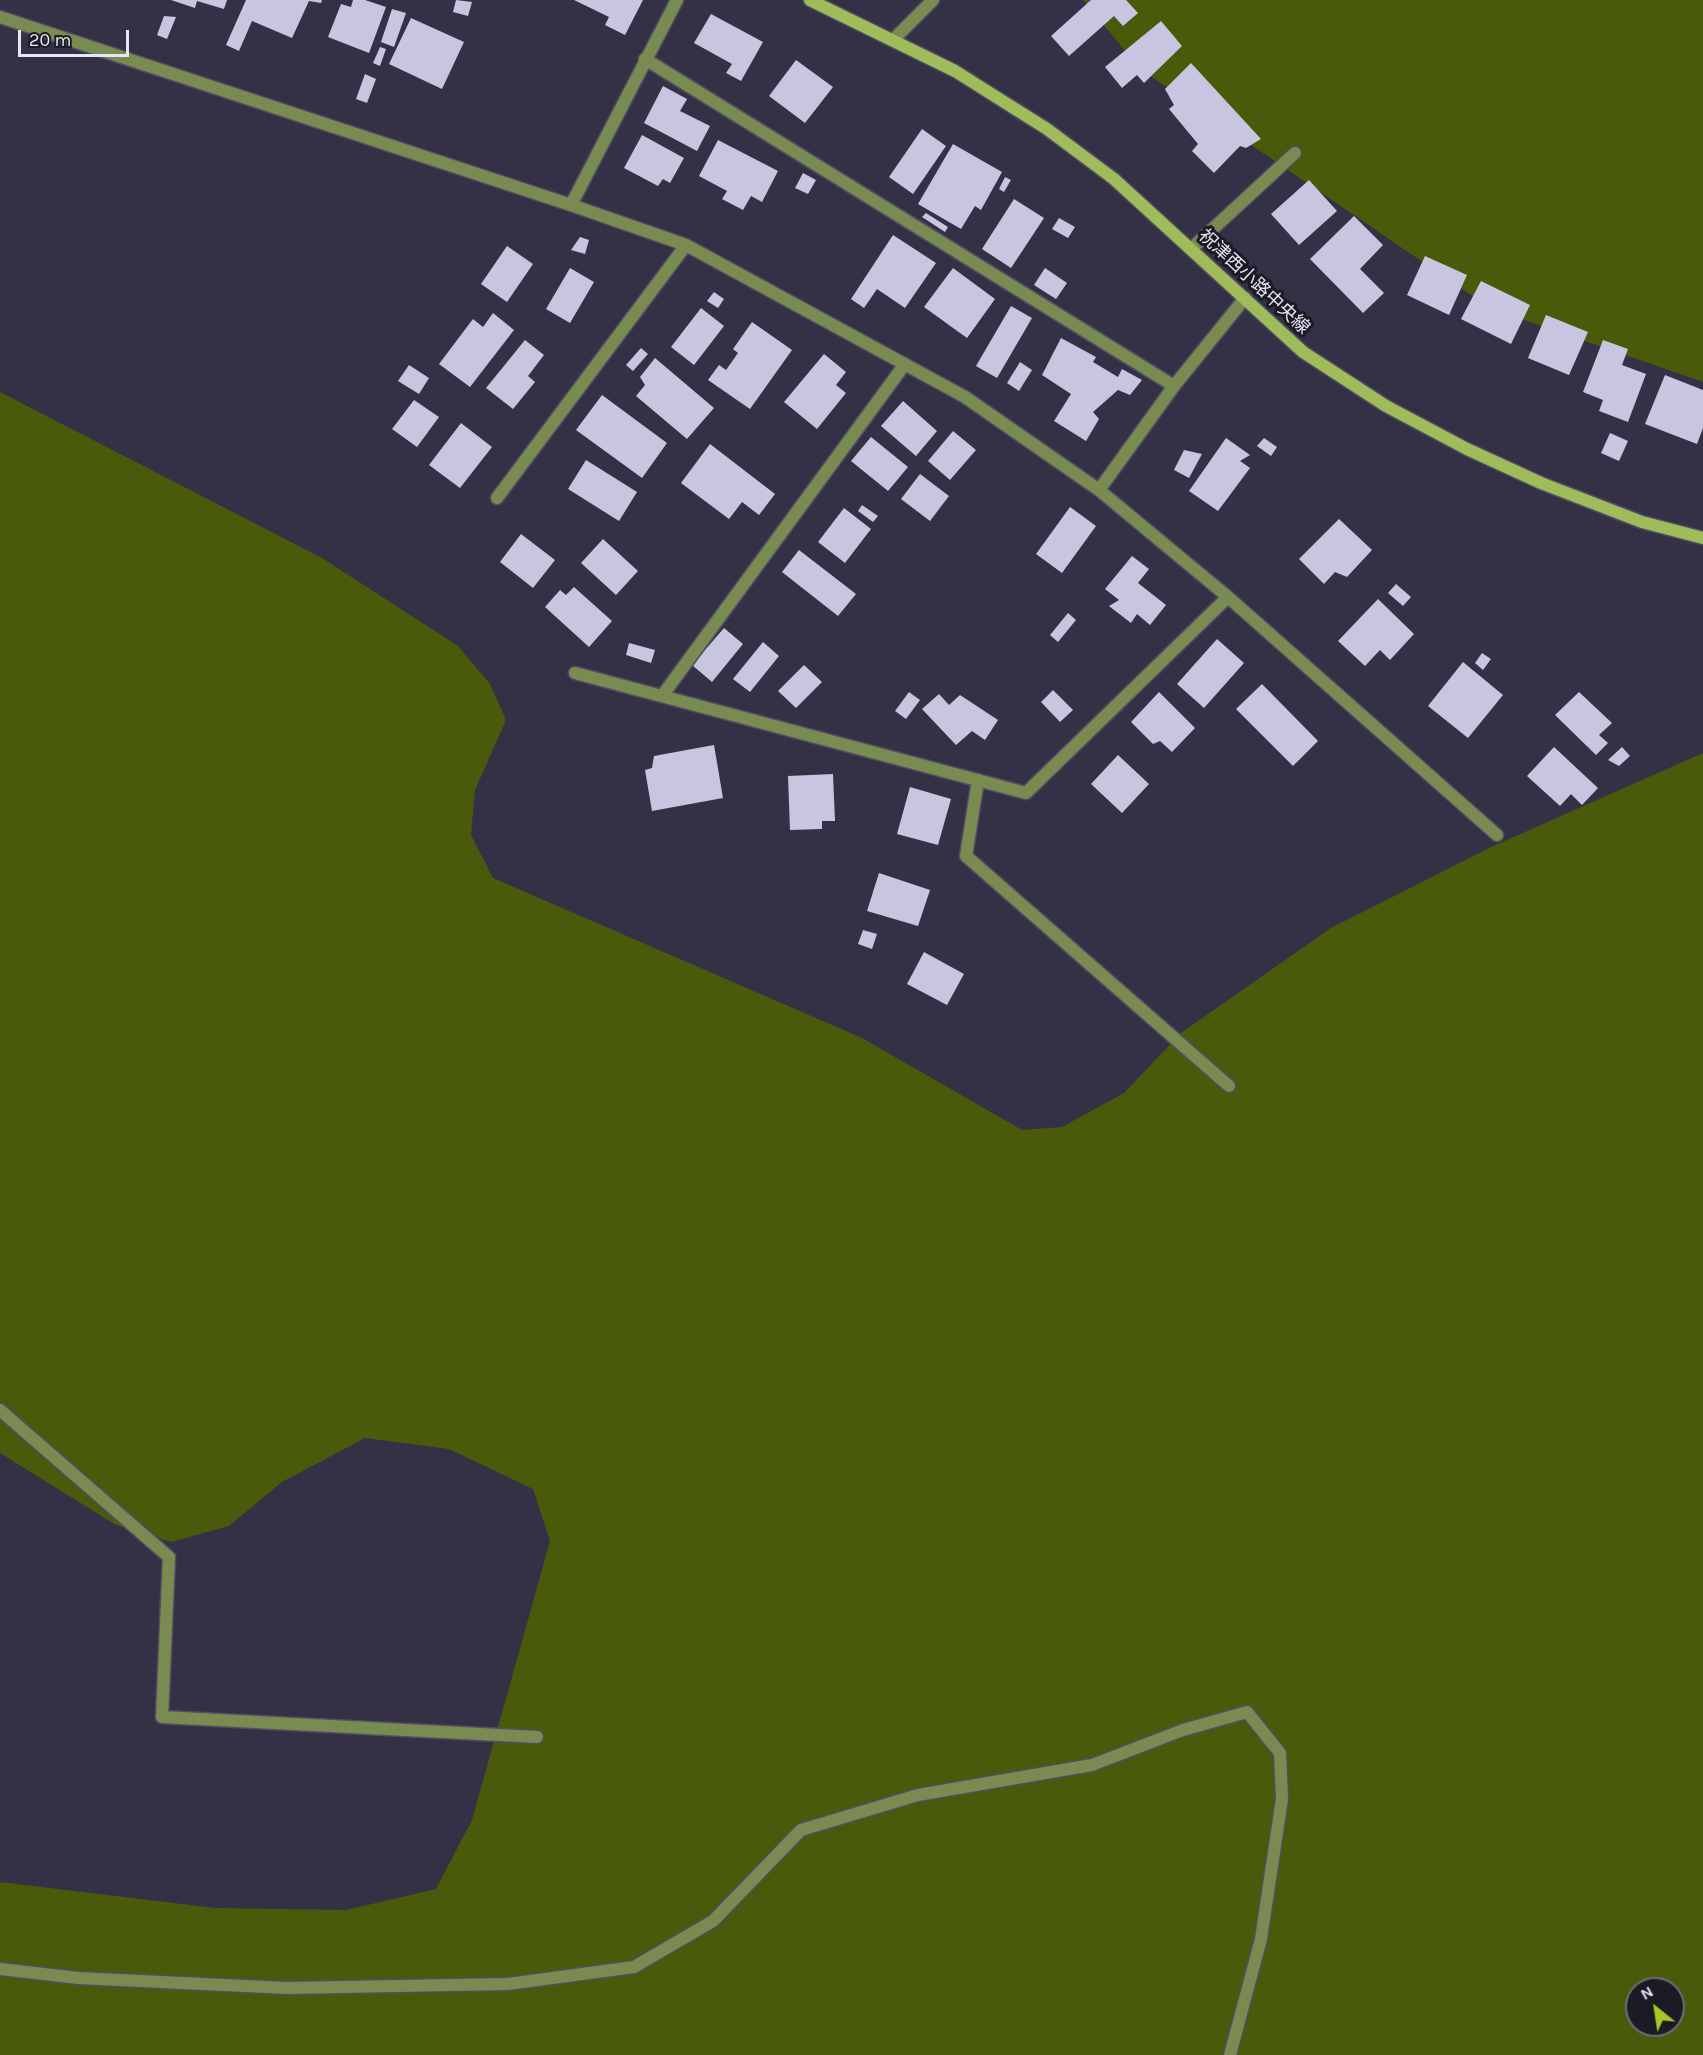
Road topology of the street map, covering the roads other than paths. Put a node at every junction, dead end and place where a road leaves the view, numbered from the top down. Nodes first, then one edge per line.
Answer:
1 (676, 0) edge
2 (810, 0) edge
3 (933, 0) edge
4 (0, 17) edge
5 (892, 40) junction
6 (645, 59) junction
7 (1295, 153) dead end
8 (571, 205) junction
9 (686, 245) junction
10 (1191, 249) junction
11 (1245, 298) junction
12 (905, 364) junction
13 (1174, 386) junction
14 (1099, 490) junction
15 (496, 498) dead end
16 (1703, 538) edge
17 (1228, 597) junction
18 (575, 673) dead end
19 (662, 696) junction
20 (978, 780) junction
21 (1497, 835) dead end
22 (1229, 1086) dead end
23 (0, 1410) edge
24 (537, 1737) dead end
25 (0, 1968) edge
26 (1230, 2055) edge

1 - 6 street
2 - 5 main road, 祝津西小路中央線
3 - 5 street
4 - 8 street
5 - 10 main road, 祝津西小路中央線
6 - 8 street
6 - 13 street
7 - 10 street
8 - 9 street
9 - 12 street
9 - 15 street
10 - 11 main road, 祝津西小路中央線
11 - 13 street
11 - 16 main road, 祝津西小路中央線
12 - 14 street
12 - 19 street
13 - 14 street
14 - 17 street
17 - 20 street
17 - 21 street
18 - 19 street
19 - 20 street
20 - 22 street
23 - 24 street
25 - 26 street

